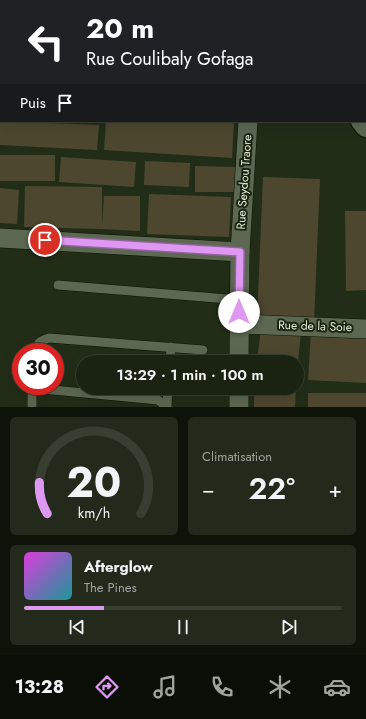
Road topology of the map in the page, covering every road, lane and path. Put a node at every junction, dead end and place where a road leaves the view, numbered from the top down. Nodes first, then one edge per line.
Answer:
1 (248, 122) edge
2 (0, 238) edge
3 (240, 252) junction
4 (58, 285) dead end
5 (240, 300) junction
6 (239, 324) junction
7 (366, 328) edge
8 (38, 343) edge
9 (171, 347) junction
10 (203, 350) dead end
11 (170, 355) edge
12 (239, 355) edge
13 (64, 390) edge
14 (32, 395) edge
15 (168, 395) edge
16 (239, 395) edge
17 (32, 407) edge
18 (167, 407) edge
19 (239, 407) edge

1 - 3 street, Rue Seydou Traore
2 - 3 street
3 - 5 street, Rue Seydou Traore
4 - 5 lane
5 - 6 street, Rue Seydou Traore
6 - 7 street, Rue de la Soie
6 - 12 street, Rue Seydou Traore
8 - 9 lane
9 - 10 lane
9 - 11 lane
13 - 18 lane
14 - 17 lane
15 - 18 lane
16 - 19 street

